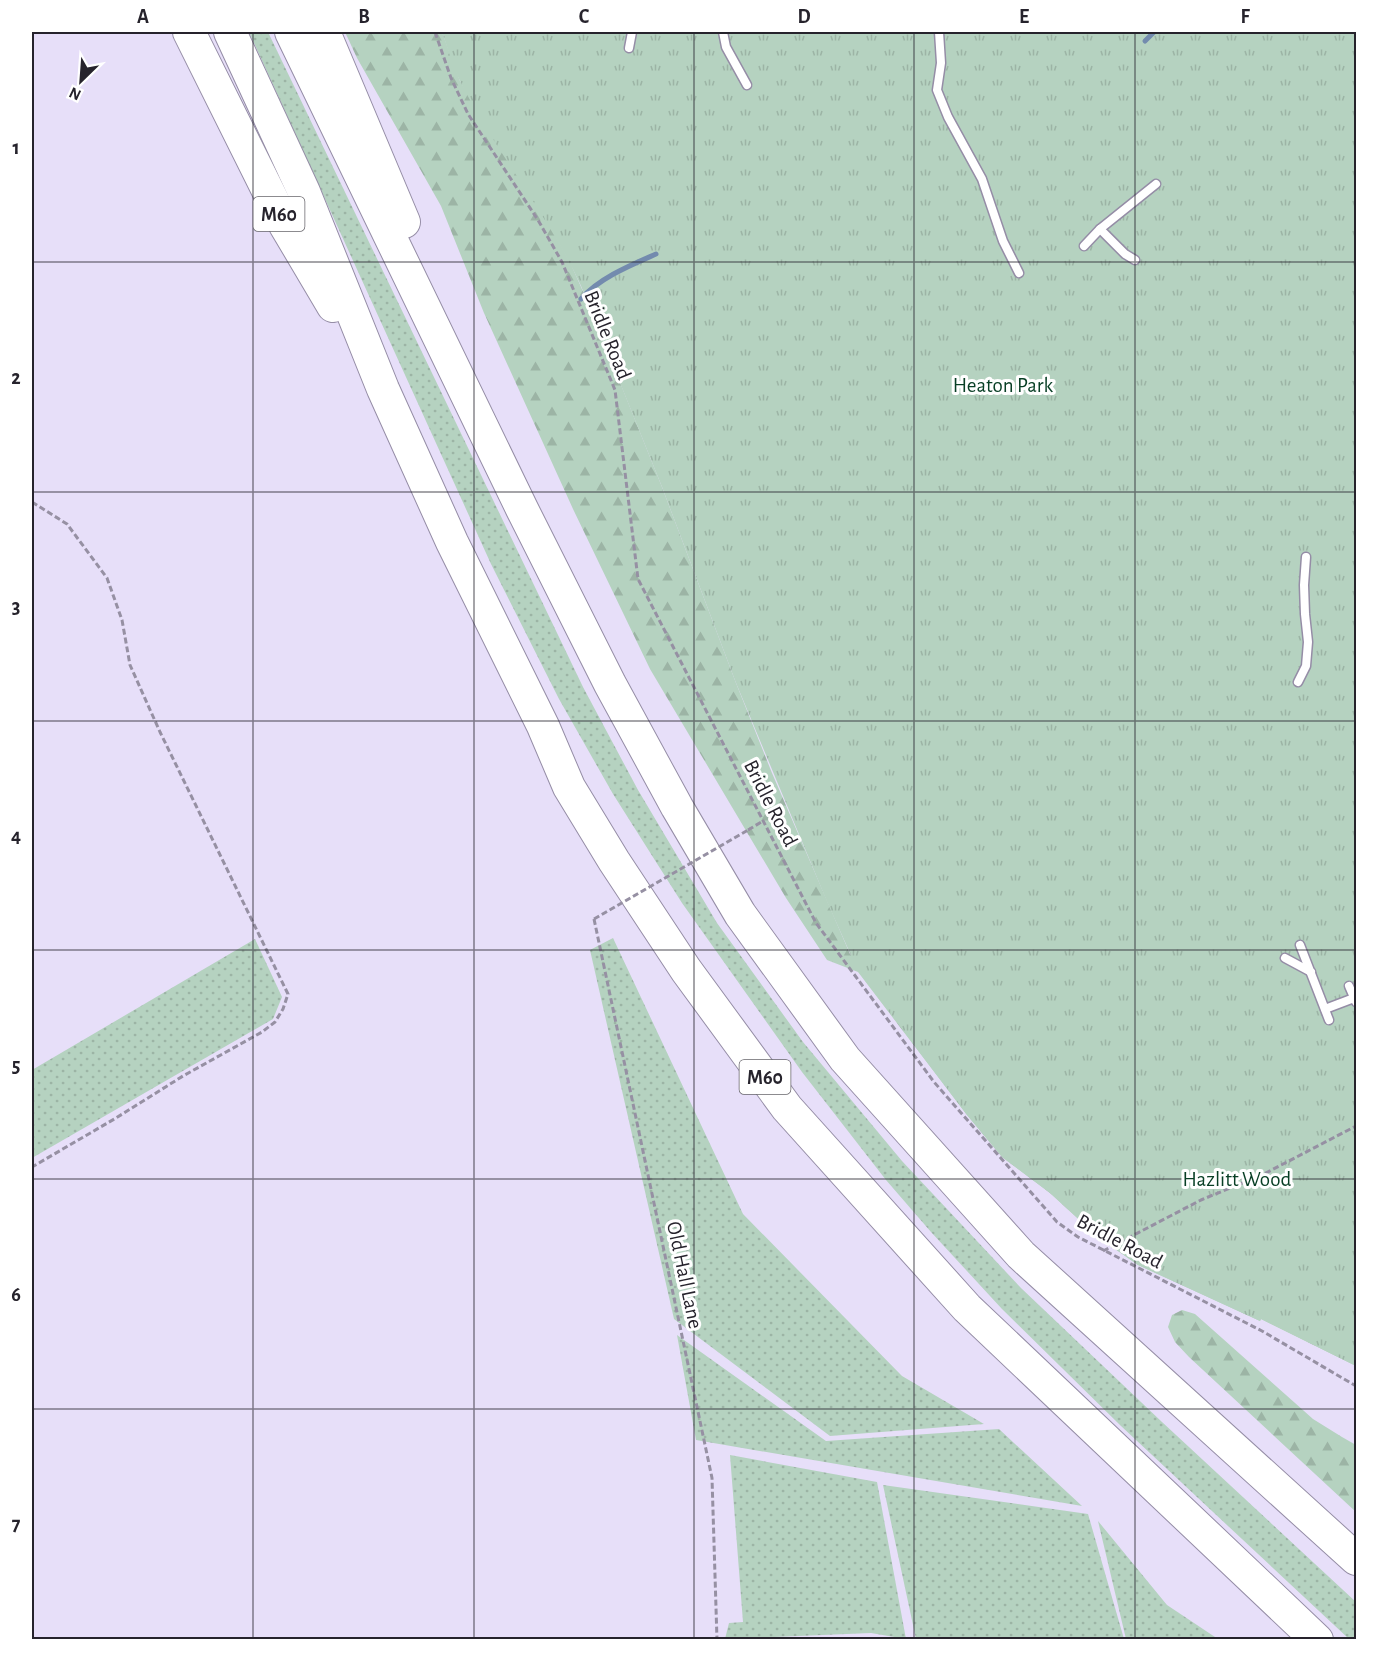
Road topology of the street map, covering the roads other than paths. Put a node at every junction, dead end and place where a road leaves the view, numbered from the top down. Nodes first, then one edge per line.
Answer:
1 (189, 32) edge
2 (230, 32) edge
3 (291, 32) edge
4 (324, 32) edge
5 (632, 32) edge
6 (723, 32) edge
7 (939, 32) edge
8 (629, 48) dead end
9 (747, 85) dead end
10 (1156, 184) dead end
11 (1100, 229) junction
12 (1084, 246) dead end
13 (1135, 260) dead end
14 (1019, 273) dead end
15 (450, 360) junction
16 (383, 389) junction
17 (1306, 557) dead end
18 (1298, 682) dead end
19 (1300, 945) dead end
20 (1285, 958) dead end
21 (1311, 972) junction
22 (1349, 986) dead end
23 (1355, 1001) edge
24 (1325, 1009) junction
25 (1329, 1020) dead end
26 (1356, 1559) edge
27 (1317, 1640) edge

1 - 16 highway, M60
2 - 16 highway, M60
3 - 15 highway
4 - 15 highway
5 - 8 lane
6 - 9 lane
7 - 14 lane
10 - 11 lane
11 - 12 lane
11 - 13 lane
15 - 26 highway
16 - 27 highway, M60
17 - 18 lane
19 - 21 lane
20 - 21 lane
21 - 24 lane
22 - 23 lane
23 - 24 lane
24 - 25 lane

